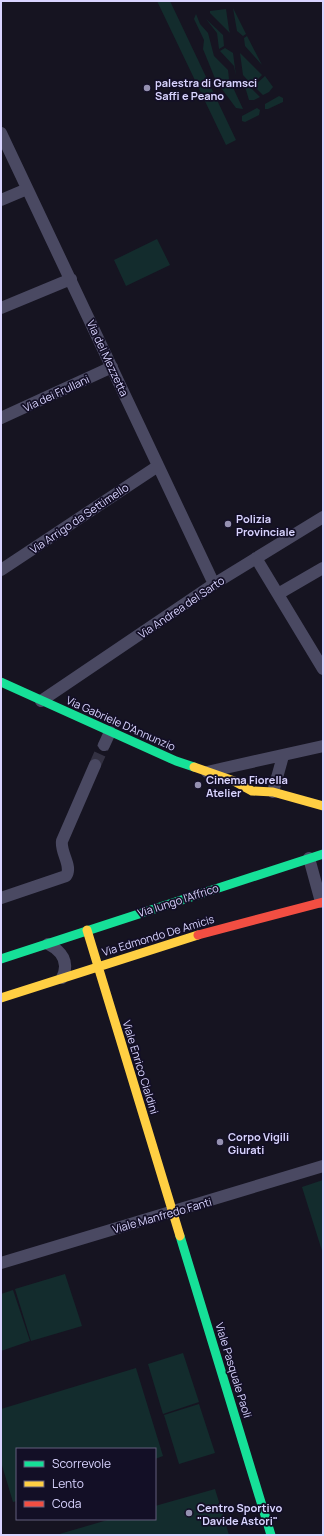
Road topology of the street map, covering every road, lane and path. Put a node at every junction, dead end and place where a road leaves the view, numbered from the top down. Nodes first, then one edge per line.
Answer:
1 (1, 133) edge
2 (27, 189) junction
3 (1, 200) edge
4 (71, 279) junction
5 (1, 308) edge
6 (112, 367) junction
7 (1, 418) edge
8 (158, 466) junction
9 (323, 517) edge
10 (256, 558) junction
11 (323, 568) edge
12 (1, 570) edge
13 (214, 584) junction
14 (278, 594) junction
15 (323, 669) edge
16 (1, 682) edge
17 (41, 701) junction
18 (110, 732) junction
19 (104, 745) tunnel mouth
20 (323, 746) edge
21 (283, 756) junction
22 (95, 764) tunnel mouth
23 (206, 772) junction
24 (273, 792) junction
25 (323, 806) edge
26 (323, 854) edge
27 (309, 858) junction
28 (1, 898) edge
29 (322, 902) edge
30 (87, 930) junction
31 (48, 944) junction
32 (1, 959) edge
33 (98, 966) junction
34 (62, 978) junction
35 (1, 998) edge
36 (323, 1166) edge
37 (173, 1212) junction
38 (1, 1263) edge
39 (271, 1535) edge

1 - 2 street, Via del Mezzetta
2 - 3 street
2 - 4 street, Via del Mezzetta
4 - 5 street
4 - 6 street, Via del Mezzetta
6 - 7 street, Via dei Frullani
6 - 8 street, Via del Mezzetta
8 - 12 street, Via Arrigo da Settimello
8 - 13 street, Via del Mezzetta
9 - 10 street, Via Andrea del Sarto
10 - 13 street, Via Andrea del Sarto
10 - 14 street
11 - 14 street
13 - 17 street, Via Andrea del Sarto
14 - 15 street
16 - 17 street, Via Gabriele D'Annunzio
17 - 18 street, Via Gabriele D'Annunzio
18 - 19 street
18 - 23 street, Via Gabriele D'Annunzio
20 - 21 street
21 - 23 street
21 - 24 street
22 - 28 street
23 - 24 street, Via Gabriele D'Annunzio
24 - 25 street, Via Gabriele D'Annunzio
26 - 27 street, Via lungo l'Affrico
27 - 29 street
27 - 30 street, Via lungo l'Affrico
29 - 33 street, Via Edmondo De Amicis
30 - 31 street, Via lungo l'Affrico
30 - 33 street, Viale Enrico Cialdini
31 - 32 street, Via lungo l'Affrico
31 - 34 street
33 - 34 street, Via Edmondo De Amicis
33 - 37 street, Viale Enrico Cialdini
34 - 35 street, Via Edmondo De Amicis
36 - 37 street, Viale Manfredo Fanti
37 - 38 street, Viale Manfredo Fanti
37 - 39 street, Viale Pasquale Paoli

